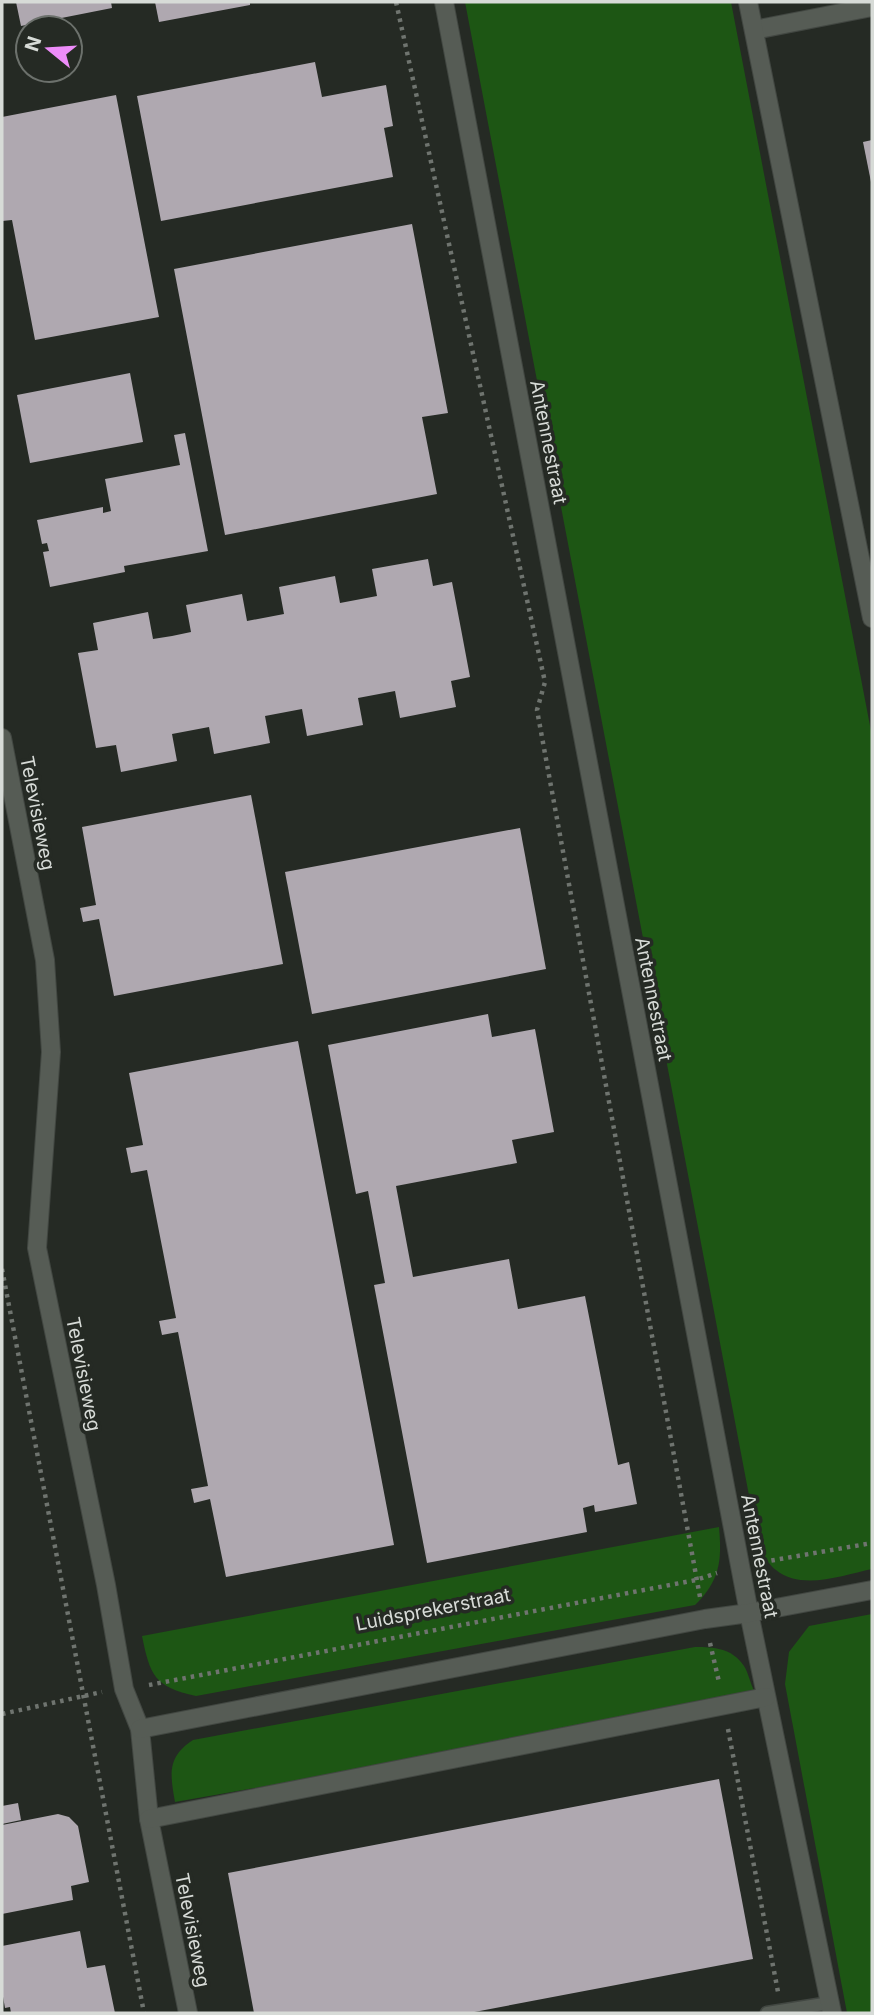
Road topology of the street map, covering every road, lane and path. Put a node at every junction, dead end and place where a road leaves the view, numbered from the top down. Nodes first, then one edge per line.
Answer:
1 (396, 2) edge
2 (444, 2) edge
3 (748, 2) edge
4 (872, 7) edge
5 (754, 30) junction
6 (872, 618) edge
7 (2, 738) edge
8 (2, 1269) edge
9 (872, 1543) edge
10 (741, 1566) junction
11 (696, 1580) junction
12 (872, 1590) edge
13 (749, 1614) junction
14 (705, 1619) junction
15 (124, 1689) junction
16 (84, 1695) junction
17 (766, 1697) junction
18 (724, 1706) junction
19 (2, 1714) edge
20 (140, 1729) junction
21 (149, 1819) junction
22 (831, 2008) edge
23 (781, 2010) junction
24 (144, 2013) edge
25 (188, 2013) edge
26 (767, 2013) edge

1 - 11 path
2 - 10 street, Antennestraat
3 - 5 street
4 - 5 street
5 - 6 street
7 - 15 street, Televisieweg
8 - 16 path
9 - 10 path, Luidsprekerstraat
10 - 11 path, Luidsprekerstraat
10 - 13 street, Antennestraat
11 - 14 path
11 - 15 path, Luidsprekerstraat
12 - 13 street
13 - 14 street
13 - 17 street, Antennestraat
14 - 18 path
14 - 20 street
15 - 16 path, Luidsprekerstraat
15 - 20 street, Televisieweg
16 - 19 path, Luidsprekerstraat
16 - 24 path
17 - 18 street
17 - 22 street, Antennestraat
18 - 21 street
18 - 23 path
20 - 21 street, Televisieweg
21 - 25 street, Televisieweg
22 - 23 lane, Antennestraat
23 - 26 lane, Antennestraat

